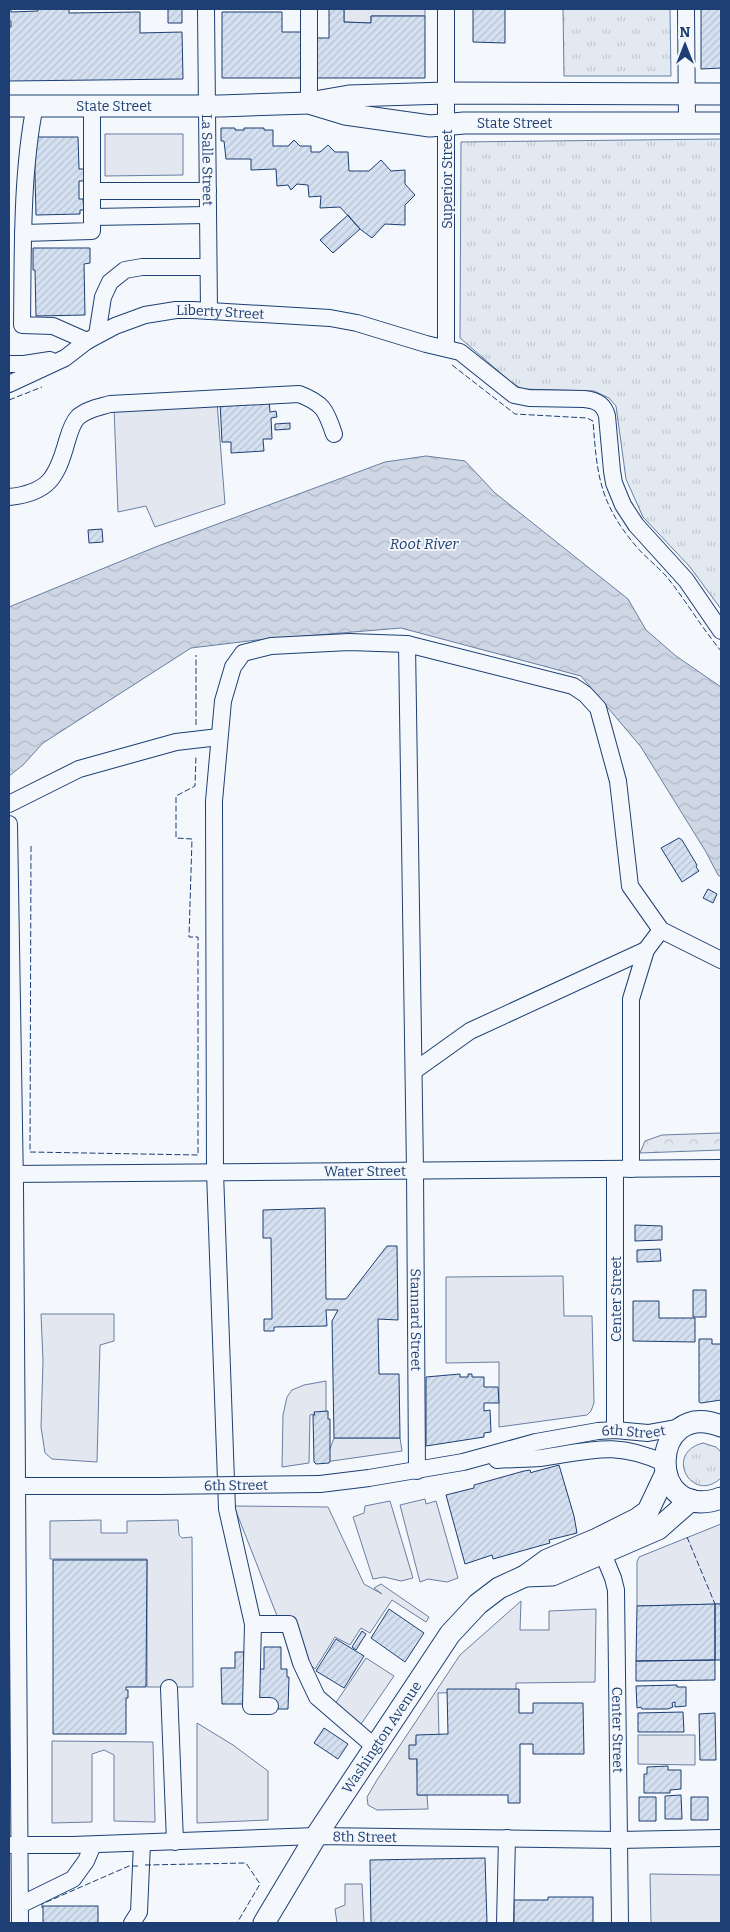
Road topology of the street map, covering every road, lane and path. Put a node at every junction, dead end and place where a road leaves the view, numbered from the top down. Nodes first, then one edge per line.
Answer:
1 (206, 9) edge
2 (309, 9) edge
3 (446, 9) edge
4 (686, 9) edge
5 (446, 93) junction
6 (687, 94) junction
7 (721, 94) edge
8 (309, 103) junction
9 (9, 106) edge
10 (35, 106) junction
11 (92, 106) junction
12 (207, 106) junction
13 (9, 120) edge
14 (687, 124) junction
15 (721, 124) edge
16 (447, 125) junction
17 (208, 191) junction
18 (93, 192) junction
19 (208, 215) junction
20 (92, 217) junction
21 (23, 233) junction
22 (208, 266) junction
23 (208, 311) junction
24 (92, 338) junction
25 (446, 348) junction
26 (67, 356) junction
27 (9, 364) edge
28 (9, 384) edge
29 (334, 434) dead end
30 (9, 497) edge
31 (721, 631) edge
32 (406, 644) junction
33 (219, 737) junction
34 (9, 804) edge
35 (9, 824) edge
36 (661, 930) junction
37 (646, 950) junction
38 (721, 960) edge
39 (414, 1071) junction
40 (721, 1168) edge
41 (623, 1169) junction
42 (415, 1170) junction
43 (215, 1172) junction
44 (12, 1174) edge
45 (13, 1367) edge
46 (687, 1426) junction
47 (721, 1426) edge
48 (615, 1430) junction
49 (463, 1462) junction
50 (665, 1468) junction
51 (417, 1471) junction
52 (13, 1486) edge
53 (721, 1498) edge
54 (691, 1500) junction
55 (600, 1546) junction
56 (253, 1624) junction
57 (170, 1688) dead end
58 (270, 1706) dead end
59 (375, 1747) junction
60 (316, 1836) junction
61 (507, 1838) junction
62 (721, 1838) edge
63 (619, 1840) junction
64 (175, 1842) junction
65 (142, 1843) junction
66 (14, 1845) edge
67 (93, 1845) junction
68 (20, 1905) junction
69 (20, 1923) edge
70 (132, 1923) edge
71 (264, 1923) edge
72 (505, 1923) edge
73 (620, 1923) edge

1 - 12 street, La Salle Street
2 - 8 street
3 - 5 street, Superior Street
4 - 6 street
5 - 6 main road, State Street
5 - 8 main road, State Street
5 - 16 street, Superior Street
6 - 7 main road, State Street
6 - 14 street
8 - 12 main road, State Street
8 - 16 main road, State Street
9 - 10 main road, State Street
10 - 11 main road, State Street
10 - 13 main road
10 - 21 street
11 - 12 main road, State Street
11 - 18 street
12 - 17 street, La Salle Street
14 - 15 main road, State Street
14 - 16 main road, State Street
16 - 25 street, Superior Street
17 - 18 street
17 - 19 street, La Salle Street
18 - 20 street
19 - 20 street
19 - 22 street, La Salle Street
20 - 21 street
21 - 24 street
22 - 23 street, La Salle Street
22 - 24 street
23 - 24 street, Liberty Street
23 - 25 street, Liberty Street
24 - 26 street, Liberty Street
25 - 31 street, Liberty Street
26 - 27 street
26 - 28 street, Liberty Street
29 - 30 street
32 - 33 street
32 - 36 street
32 - 39 street, Stannard Street
33 - 34 street
33 - 43 street
35 - 44 street
36 - 37 street
36 - 38 street
37 - 39 street
37 - 41 street, Center Street
39 - 42 street, Stannard Street
40 - 41 street, Water Street
41 - 42 street, Water Street
41 - 48 street, Center Street
42 - 43 street, Water Street
42 - 51 street, Stannard Street
43 - 44 street, Water Street
43 - 56 street
44 - 45 street
45 - 52 street
46 - 47 main road
46 - 48 street, 6th Street
46 - 50 main road, Washington Avenue
48 - 49 street, 6th Street
49 - 50 street, 6th Street
49 - 51 street, 6th Street
50 - 54 main road
50 - 55 main road, Washington Avenue
51 - 52 street, 6th Street, bridge
52 - 66 street
53 - 54 main road
54 - 55 main road, Washington Avenue
55 - 59 main road, Washington Avenue
55 - 63 street, Center Street
56 - 58 street
56 - 59 street
57 - 64 street
59 - 60 main road, Washington Avenue
60 - 61 street, 8th Street
60 - 64 street, 8th Street
60 - 71 main road, Washington Avenue
61 - 63 street, 8th Street
61 - 72 street
62 - 63 street, 8th Street
63 - 73 street, Center Street
64 - 65 street, 8th Street
65 - 67 street, 8th Street
65 - 70 street
66 - 67 street, 8th Street
66 - 68 street
67 - 68 street
68 - 69 street

